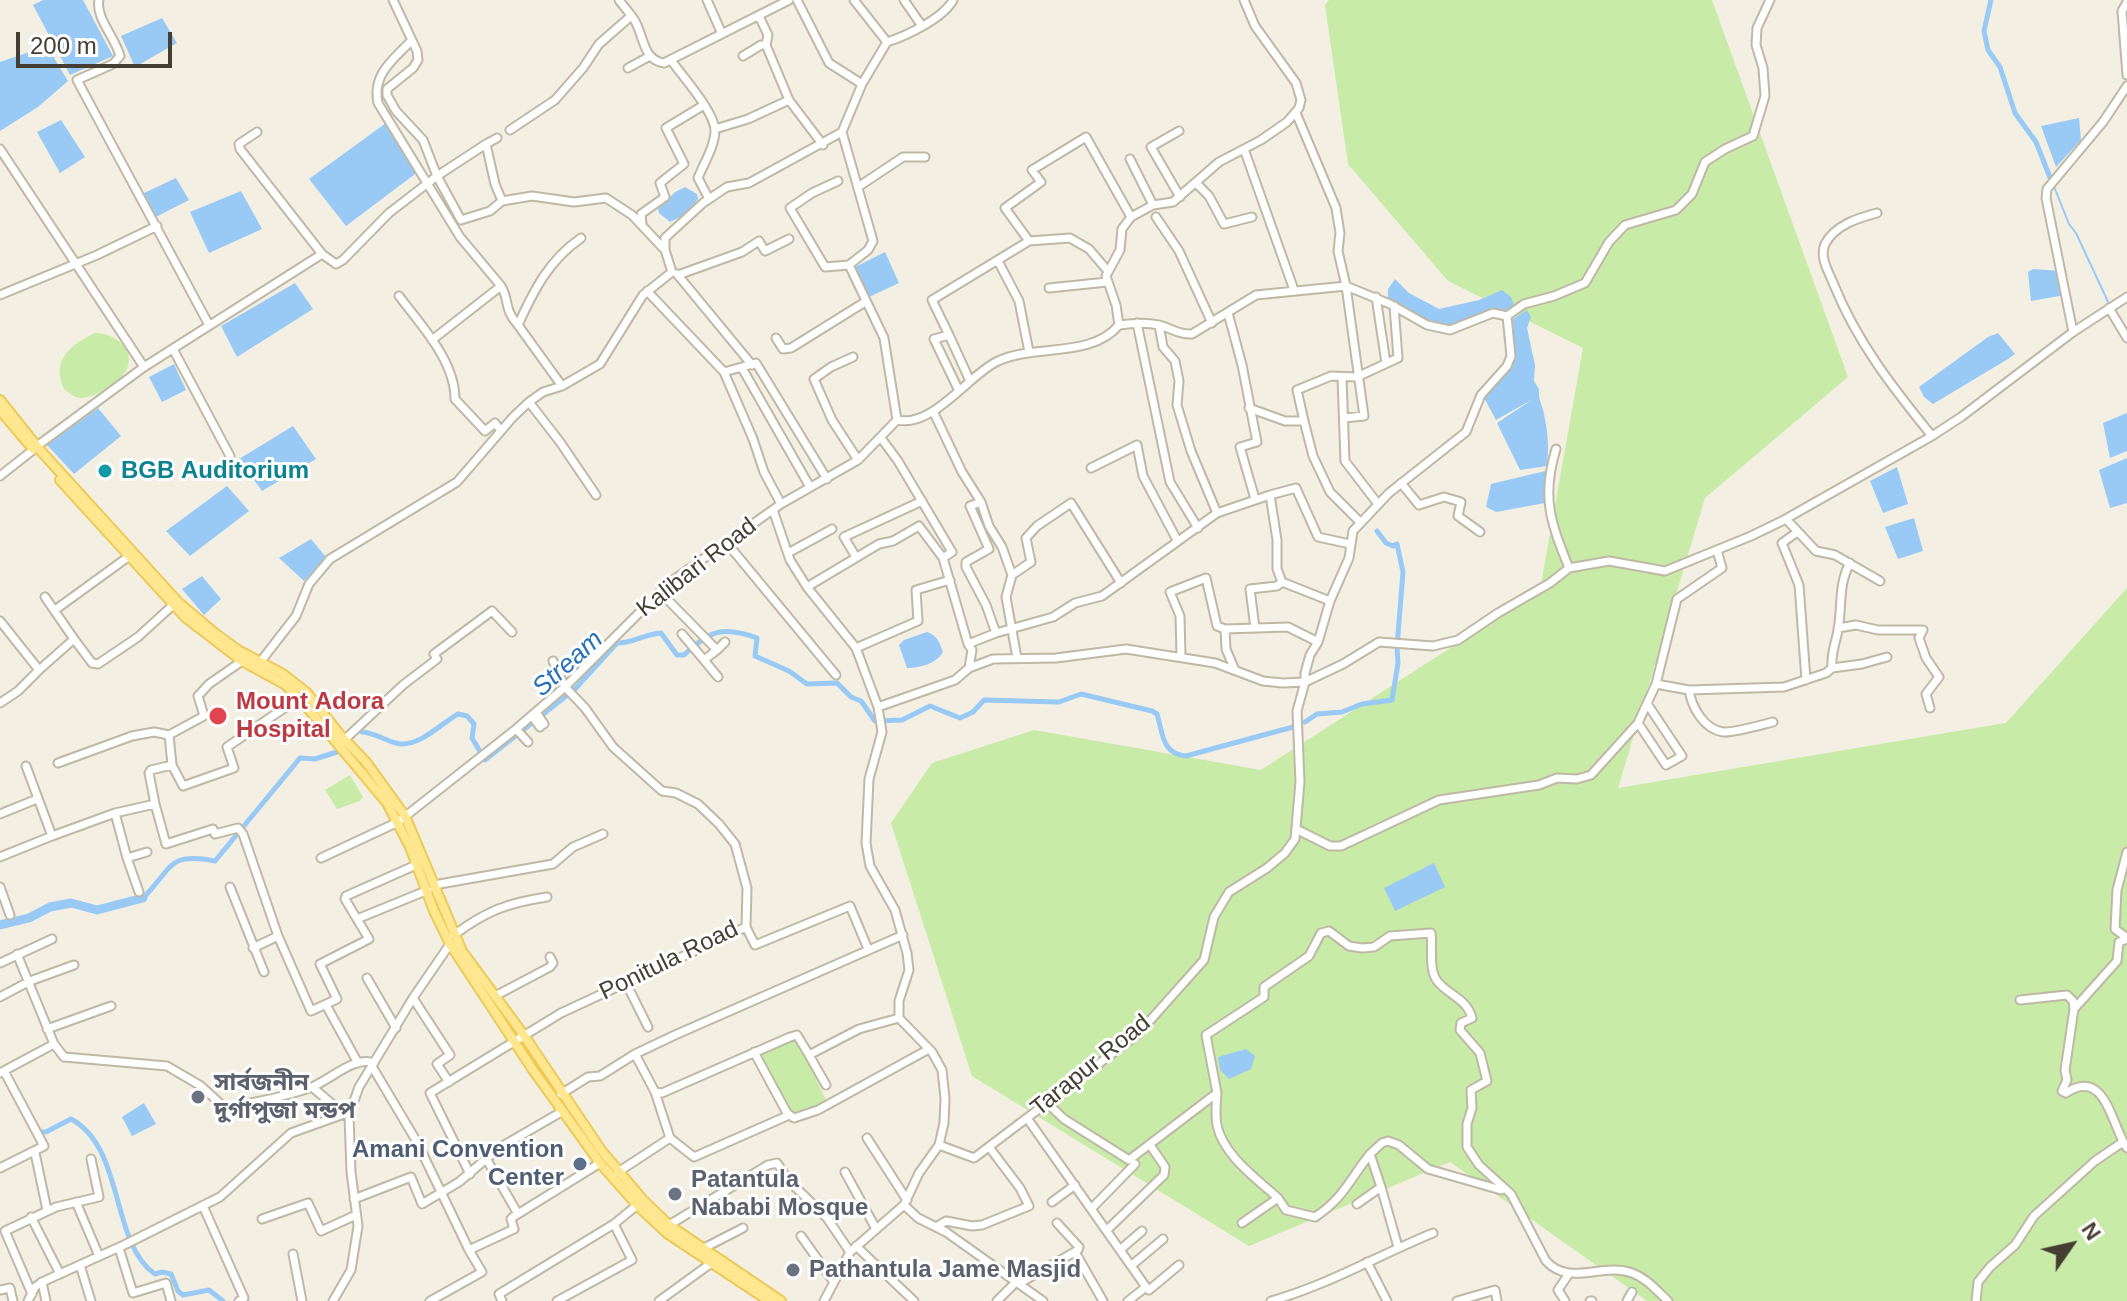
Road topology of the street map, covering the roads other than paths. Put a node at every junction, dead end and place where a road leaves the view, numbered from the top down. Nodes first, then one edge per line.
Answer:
1 (99, 0) edge
2 (393, 0) edge
3 (619, 0) edge
4 (707, 0) edge
5 (789, 0) edge
6 (797, 0) edge
7 (854, 0) edge
8 (904, 0) edge
9 (953, 0) edge
10 (1244, 0) edge
11 (1770, 0) edge
12 (2127, 2) edge
13 (631, 16) junction
14 (759, 16) junction
15 (922, 26) junction
16 (722, 34) junction
17 (411, 41) junction
18 (887, 42) junction
19 (766, 45) junction
20 (650, 56) junction
21 (743, 56) dead end
22 (671, 60) junction
23 (628, 68) dead end
24 (2127, 75) edge
25 (862, 84) junction
26 (2127, 86) edge
27 (789, 100) junction
28 (704, 105) junction
29 (1296, 113) junction
30 (715, 129) junction
31 (510, 130) dead end
32 (1179, 131) dead end
33 (257, 132) dead end
34 (842, 132) junction
35 (497, 138) dead end
36 (486, 144) junction
37 (823, 145) junction
38 (0, 149) edge
39 (1244, 149) junction
40 (925, 157) dead end
41 (1130, 159) dead end
42 (437, 176) junction
43 (838, 181) dead end
44 (430, 183) junction
45 (1196, 183) junction
46 (858, 187) junction
47 (1180, 197) junction
48 (709, 199) junction
49 (502, 201) junction
50 (1153, 205) junction
51 (1877, 213) dead end
52 (1131, 217) junction
53 (1156, 217) dead end
54 (1252, 217) dead end
55 (642, 224) junction
56 (157, 226) junction
57 (581, 238) dead end
58 (789, 239) dead end
59 (1029, 241) junction
60 (665, 250) junction
61 (322, 254) junction
62 (998, 261) junction
63 (76, 263) junction
64 (849, 265) junction
65 (1107, 270) junction
66 (675, 274) junction
67 (1107, 282) junction
68 (501, 286) junction
69 (1346, 286) junction
70 (1049, 288) dead end
71 (1294, 290) junction
72 (647, 291) junction
73 (0, 295) edge
74 (399, 296) dead end
75 (1376, 297) junction
76 (2127, 297) edge
77 (865, 302) junction
78 (1394, 306) junction
79 (2109, 308) junction
80 (1228, 313) junction
81 (1507, 316) junction
82 (1137, 323) junction
83 (1212, 323) junction
84 (209, 325) junction
85 (518, 325) junction
86 (1119, 325) junction
87 (1159, 325) junction
88 (2073, 332) junction
89 (949, 335) junction
90 (776, 338) dead end
91 (2127, 338) edge
92 (432, 340) junction
93 (173, 349) junction
94 (1029, 352) junction
95 (853, 357) dead end
96 (1386, 363) junction
97 (752, 365) junction
98 (144, 367) junction
99 (742, 368) junction
100 (724, 372) junction
101 (1357, 377) junction
102 (1342, 378) junction
103 (970, 381) junction
104 (562, 386) junction
105 (959, 391) junction
106 (0, 400) edge
107 (529, 402) junction
108 (1249, 408) junction
109 (0, 410) edge
110 (933, 411) junction
111 (1344, 418) junction
112 (897, 420) junction
113 (1304, 421) junction
114 (501, 431) junction
115 (1932, 436) junction
116 (881, 438) junction
117 (35, 448) junction
118 (1556, 449) dead end
119 (230, 456) dead end
120 (858, 460) junction
121 (1091, 468) dead end
122 (0, 476) edge
123 (827, 479) junction
124 (1401, 483) junction
125 (810, 487) junction
126 (596, 495) dead end
127 (1270, 495) junction
128 (1255, 499) junction
129 (922, 501) junction
130 (981, 502) junction
131 (1378, 504) junction
132 (777, 507) junction
133 (1217, 513) junction
134 (1786, 519) junction
135 (1360, 522) junction
136 (1198, 528) junction
137 (832, 529) dead end
138 (1480, 532) dead end
139 (1796, 533) junction
140 (1177, 540) junction
141 (726, 542) junction
142 (1350, 544) junction
143 (1717, 550) junction
144 (788, 553) junction
145 (128, 557) junction
146 (856, 557) junction
147 (943, 558) junction
148 (1850, 563) junction
149 (1569, 568) junction
150 (1012, 575) junction
151 (950, 580) junction
152 (1880, 581) dead end
153 (1282, 582) junction
154 (1121, 583) junction
155 (807, 587) junction
156 (660, 592) junction
157 (45, 597) dead end
158 (1330, 601) junction
159 (173, 605) junction
160 (55, 610) junction
161 (0, 621) edge
162 (1255, 628) junction
163 (1838, 628) junction
164 (1012, 629) junction
165 (1225, 629) junction
166 (512, 632) dead end
167 (996, 633) junction
168 (682, 634) dead end
169 (74, 639) junction
170 (725, 642) dead end
171 (1318, 642) junction
172 (968, 644) junction
173 (856, 648) junction
174 (717, 650) junction
175 (1181, 656) junction
176 (1887, 657) dead end
177 (1017, 658) junction
178 (704, 660) junction
179 (242, 661) junction
180 (261, 661) junction
181 (553, 661) dead end
182 (969, 668) junction
183 (1234, 668) junction
184 (1832, 668) junction
185 (39, 670) junction
186 (836, 675) dead end
187 (718, 677) dead end
188 (1806, 680) junction
189 (1305, 682) junction
190 (1656, 684) junction
191 (565, 687) junction
192 (1689, 690) junction
193 (303, 695) junction
194 (0, 703) edge
195 (1648, 705) junction
196 (1930, 708) dead end
197 (879, 711) junction
198 (534, 714) junction
199 (1773, 722) dead end
200 (1638, 723) junction
201 (542, 726) dead end
202 (516, 730) junction
203 (169, 735) junction
204 (342, 742) junction
205 (528, 742) dead end
206 (58, 763) dead end
207 (172, 765) junction
208 (26, 766) dead end
209 (37, 799) junction
210 (155, 804) junction
211 (115, 813) junction
212 (0, 814) edge
213 (401, 819) junction
214 (1298, 830) junction
215 (603, 834) dead end
216 (52, 836) junction
217 (147, 852) dead end
218 (2127, 852) edge
219 (0, 857) edge
220 (127, 858) junction
221 (321, 858) dead end
222 (416, 865) junction
223 (0, 887) edge
224 (230, 887) dead end
225 (431, 888) junction
226 (139, 892) dead end
227 (547, 897) dead end
228 (10, 915) dead end
229 (357, 919) junction
230 (746, 927) junction
231 (903, 935) junction
232 (278, 936) junction
233 (2127, 938) edge
234 (52, 939) dead end
235 (452, 939) junction
236 (253, 948) junction
237 (868, 949) junction
238 (17, 954) junction
239 (550, 957) dead end
240 (0, 963) edge
241 (74, 965) dead end
242 (264, 972) dead end
243 (367, 978) dead end
244 (30, 981) junction
245 (626, 983) junction
246 (495, 996) junction
247 (0, 997) edge
248 (413, 998) junction
249 (2020, 1000) dead end
250 (326, 1005) junction
251 (111, 1006) dead end
252 (2074, 1009) junction
253 (899, 1018) junction
254 (648, 1027) dead end
255 (396, 1028) junction
256 (47, 1029) junction
257 (523, 1034) junction
258 (514, 1041) junction
259 (54, 1044) junction
260 (929, 1049) junction
261 (754, 1052) junction
262 (635, 1054) junction
263 (809, 1055) junction
264 (358, 1063) junction
265 (374, 1066) junction
266 (2, 1071) edge
267 (449, 1082) junction
268 (826, 1085) dead end
269 (312, 1087) junction
270 (655, 1092) junction
271 (1217, 1093) junction
272 (561, 1094) junction
273 (1046, 1102) junction
274 (563, 1111) junction
275 (346, 1114) junction
276 (787, 1116) dead end
277 (1027, 1118) junction
278 (583, 1132) junction
279 (670, 1138) junction
280 (867, 1138) dead end
281 (939, 1145) junction
282 (1150, 1145) junction
283 (2125, 1145) edge
284 (989, 1147) junction
285 (35, 1153) junction
286 (1370, 1154) junction
287 (91, 1159) dead end
288 (487, 1160) junction
289 (600, 1163) junction
290 (1135, 1164) dead end
291 (0, 1168) edge
292 (618, 1172) junction
293 (845, 1172) dead end
294 (470, 1174) junction
295 (1075, 1185) junction
296 (1381, 1187) junction
297 (442, 1194) junction
298 (1511, 1194) junction
299 (1278, 1198) junction
300 (354, 1199) junction
301 (76, 1202) junction
302 (1052, 1202) dead end
303 (640, 1203) junction
304 (905, 1203) junction
305 (1357, 1204) dead end
306 (203, 1206) junction
307 (1092, 1208) junction
308 (47, 1210) junction
309 (518, 1214) junction
310 (356, 1215) junction
311 (31, 1217) junction
312 (262, 1219) dead end
313 (0, 1220) edge
314 (1057, 1223) dead end
315 (1242, 1223) dead end
316 (614, 1224) junction
317 (669, 1225) junction
318 (875, 1227) junction
319 (936, 1227) junction
320 (743, 1228) dead end
321 (1107, 1230) junction
322 (5, 1231) junction
323 (1142, 1231) dead end
324 (1433, 1233) dead end
325 (801, 1236) dead end
326 (1163, 1239) dead end
327 (1398, 1247) junction
328 (119, 1248) junction
329 (702, 1249) junction
330 (853, 1249) junction
331 (1121, 1249) junction
332 (469, 1250) junction
333 (1075, 1252) junction
334 (293, 1254) dead end
335 (99, 1256) junction
336 (1367, 1262) junction
337 (710, 1264) junction
338 (80, 1265) junction
339 (1132, 1265) junction
340 (1179, 1265) dead end
341 (727, 1270) junction
342 (60, 1274) junction
343 (1568, 1275) junction
344 (833, 1281) junction
345 (42, 1282) junction
346 (1018, 1282) junction
347 (1146, 1287) junction
348 (0, 1290) edge
349 (1632, 1292) dead end
350 (30, 1298) edge
351 (13, 1301) edge
352 (46, 1301) edge
353 (91, 1301) edge
354 (171, 1301) edge
355 (239, 1301) edge
356 (302, 1301) edge
357 (333, 1301) edge
358 (430, 1301) edge
359 (502, 1301) edge
360 (557, 1301) edge
361 (660, 1301) edge
362 (769, 1301) edge
363 (781, 1301) edge
364 (824, 1301) edge
365 (914, 1301) edge
366 (997, 1301) edge
367 (1043, 1301) edge
368 (1103, 1301) edge
369 (1128, 1301) edge
370 (1271, 1301) edge
371 (1387, 1301) edge
372 (1457, 1301) edge
373 (1497, 1301) edge
374 (1565, 1301) edge
375 (1627, 1301) edge
376 (1668, 1301) edge
377 (1976, 1301) edge

1 - 56 street
2 - 17 street
3 - 13 street
4 - 16 street
5 - 14 street
6 - 25 street
7 - 18 street
8 - 15 street
9 - 15 street
10 - 29 street
11 - 81 street
12 - 24 street
13 - 20 street
13 - 31 street
14 - 16 street
14 - 19 street
15 - 18 street
16 - 22 street
17 - 42 street
17 - 44 street
18 - 25 street
19 - 21 street
19 - 27 street
20 - 22 street
20 - 23 street
22 - 28 street
25 - 34 street
26 - 88 street
27 - 30 street
27 - 37 street
28 - 30 street
28 - 55 street
29 - 39 street
29 - 69 street
30 - 48 street
32 - 47 street
33 - 61 street
34 - 37 street
34 - 46 street
35 - 36 street
36 - 42 street
36 - 49 street
37 - 48 street
38 - 63 street
39 - 45 street
39 - 71 street
40 - 46 street
41 - 50 street
42 - 44 street
42 - 49 street
43 - 64 street
44 - 61 street
44 - 68 street
45 - 47 street
45 - 54 street
46 - 64 street
47 - 50 street
48 - 60 street
49 - 55 street
50 - 52 street
51 - 115 street
52 - 59 street
52 - 65 street
53 - 83 street
55 - 60 street
56 - 63 street
56 - 84 street
57 - 85 street
58 - 66 street
59 - 62 street
59 - 65 street
60 - 66 street
61 - 84 street
62 - 89 street
62 - 94 street
63 - 73 street
63 - 98 street
64 - 77 street
65 - 67 street
66 - 72 street
66 - 97 street
67 - 70 street
67 - 86 street
68 - 85 street
68 - 92 street
69 - 71 street
69 - 75 street
69 - 101 street
71 - 80 street
72 - 100 street
72 - 104 street
74 - 92 street
75 - 78 street
75 - 96 street
76 - 79 street
77 - 90 street
77 - 112 street
78 - 81 street
78 - 96 street
79 - 88 street
79 - 91 street
80 - 83 street
80 - 108 street
81 - 124 street
82 - 86 street
82 - 87 street
82 - 136 street
83 - 87 street
84 - 93 street
85 - 104 street
86 - 94 street
87 - 133 street
88 - 115 street
89 - 103 street
89 - 105 street
92 - 114 street
93 - 98 street
93 - 119 street
94 - 103 street
95 - 120 street
96 - 101 street
97 - 99 street
97 - 123 street
98 - 117 street
99 - 100 street
99 - 125 street
100 - 132 street
101 - 102 street
101 - 111 street
102 - 111 street
102 - 113 street
103 - 105 street
104 - 107 street
105 - 110 street
106 - 117 main road
107 - 114 street
107 - 126 street
108 - 113 street
108 - 128 street
109 - 117 main road
110 - 112 street
110 - 130 street
111 - 131 street
112 - 116 street, Kalibari Road
113 - 135 street
114 - 180 street
115 - 134 street
116 - 120 street, Kalibari Road
116 - 129 street
117 - 122 street
117 - 145 main road
117 - 180 main road
118 - 149 street
120 - 123 street, Kalibari Road
121 - 140 street
123 - 125 street, Kalibari Road
124 - 131 street
124 - 138 street
125 - 132 street, Kalibari Road
127 - 128 street
127 - 142 street
127 - 153 street
128 - 133 street
129 - 146 street
129 - 147 street
130 - 150 street
130 - 167 street
131 - 135 street
132 - 141 street, Kalibari Road
132 - 144 street
133 - 136 street
134 - 139 street
134 - 143 street
135 - 142 street
136 - 140 street
137 - 144 street
139 - 148 street
139 - 188 street
140 - 154 street
141 - 156 street, Kalibari Road
141 - 186 street
142 - 158 street
143 - 149 street
143 - 190 street
144 - 155 street
145 - 159 main road
145 - 160 street
146 - 147 street
146 - 155 street
147 - 151 street
148 - 152 street
148 - 163 street
149 - 189 street
150 - 154 street
150 - 164 street
151 - 172 street
151 - 173 street
153 - 158 street
153 - 162 street
154 - 164 street
155 - 173 street
156 - 174 street
156 - 191 street, Kalibari Road
157 - 160 street
158 - 171 street
159 - 169 street
159 - 179 main road
160 - 169 street
161 - 185 street
162 - 165 street
162 - 171 street
163 - 184 street
163 - 196 street
164 - 167 street
164 - 177 street
165 - 175 street
165 - 183 street
166 - 204 street
167 - 172 street
168 - 178 street
169 - 185 street
170 - 174 street
171 - 189 street
172 - 182 street
173 - 197 street
174 - 178 street
175 - 177 street
175 - 183 street
176 - 184 street
177 - 182 street
178 - 187 street
179 - 193 main road
179 - 203 street
180 - 193 main road
181 - 191 street
182 - 197 street
183 - 189 street
184 - 188 street
185 - 194 street
188 - 192 street
189 - 214 street
190 - 192 street
190 - 195 street
191 - 198 street, Kalibari Road
191 - 230 street, Ponitula Road
192 - 199 street
193 - 204 main road
193 - 207 street
195 - 200 street
195 - 200 street
197 - 231 street
198 - 201 street
198 - 202 street, Kalibari Road
200 - 214 street
202 - 205 street
202 - 213 street, Kalibari Road
203 - 206 street
203 - 207 street
204 - 213 main road
207 - 210 street
208 - 209 street
209 - 212 street
209 - 216 street
210 - 211 street
210 - 232 street
211 - 216 street
211 - 220 street
213 - 221 street, Kalibari Road
213 - 222 main road
213 - 225 main road
214 - 273 street, Tarapur Road
215 - 225 street
216 - 219 street
217 - 220 street
218 - 233 street
220 - 226 street
222 - 225 main road
222 - 229 street
223 - 228 street
224 - 236 street
225 - 229 street
225 - 235 main road
227 - 235 street
229 - 250 street
230 - 237 street
230 - 245 street, Ponitula Road
231 - 237 street
231 - 253 street
232 - 236 street
232 - 250 street
233 - 252 street
234 - 238 street
235 - 246 main road
235 - 248 street
235 - 258 main road
236 - 242 street
237 - 262 street
238 - 240 street
238 - 244 street
239 - 246 street
241 - 244 street
243 - 255 street
244 - 247 street
244 - 256 street
245 - 254 street
245 - 257 street, Ponitula Road
246 - 257 main road
248 - 255 street
248 - 267 street
249 - 252 street
250 - 264 street
251 - 256 street
252 - 283 street
253 - 260 street
253 - 263 street
255 - 265 street
256 - 259 street
257 - 258 street, Ponitula Road
257 - 272 main road
258 - 267 street, Ponitula Road
258 - 274 main road
259 - 266 street
259 - 269 street
260 - 261 street
260 - 281 street
261 - 263 street
261 - 270 street
262 - 270 street
262 - 272 street
263 - 268 street
264 - 265 street
264 - 269 street
265 - 275 street
265 - 297 street
266 - 285 street
267 - 294 street
269 - 275 street
270 - 279 street
271 - 282 street
271 - 298 street
271 - 299 street
272 - 278 main road
273 - 277 street, Tarapur Road
273 - 282 street
274 - 278 main road
274 - 288 street
275 - 300 street
275 - 306 street
276 - 279 street
277 - 284 street, Tarapur Road
277 - 295 street
278 - 289 main road
278 - 292 main road
279 - 292 street
280 - 304 street
281 - 284 street
281 - 304 street
282 - 321 street
283 - 377 street
284 - 319 street
285 - 291 street
285 - 308 street
286 - 296 street
286 - 298 street
286 - 299 street
287 - 301 street
288 - 294 street
288 - 309 street
289 - 303 main road
289 - 309 street
290 - 307 street
292 - 303 main road
293 - 318 street
294 - 297 street
295 - 302 street
295 - 307 street
296 - 305 street
296 - 327 street
297 - 300 street
297 - 332 street
298 - 343 street
299 - 315 street
300 - 310 street
301 - 308 street
301 - 335 street
303 - 316 street
303 - 317 main road
303 - 337 main road
304 - 318 street
304 - 319 street
306 - 328 street
306 - 355 street
307 - 321 street
308 - 311 street
309 - 332 street
310 - 312 street
310 - 357 street
311 - 322 street
311 - 342 street
313 - 322 street
314 - 333 street
316 - 359 street
316 - 360 street
317 - 329 main road
317 - 330 street
318 - 330 street
319 - 346 street
320 - 329 street
321 - 331 street
322 - 350 street
323 - 331 street
324 - 327 street
325 - 344 street
326 - 339 street
327 - 336 street
328 - 335 street
328 - 354 street
329 - 341 main road
330 - 344 street
330 - 365 street
331 - 339 street
332 - 358 street
333 - 346 street
333 - 368 street
334 - 356 street
335 - 338 street
336 - 370 street
336 - 371 street
337 - 341 main road
337 - 361 street
338 - 342 street
338 - 353 street
339 - 347 street
340 - 347 street
341 - 362 main road
341 - 363 main road
342 - 345 street
343 - 374 street
343 - 376 street
344 - 364 street
345 - 350 street
345 - 352 street
346 - 366 street
346 - 367 street
347 - 369 street
348 - 351 street
349 - 375 street
372 - 373 street

